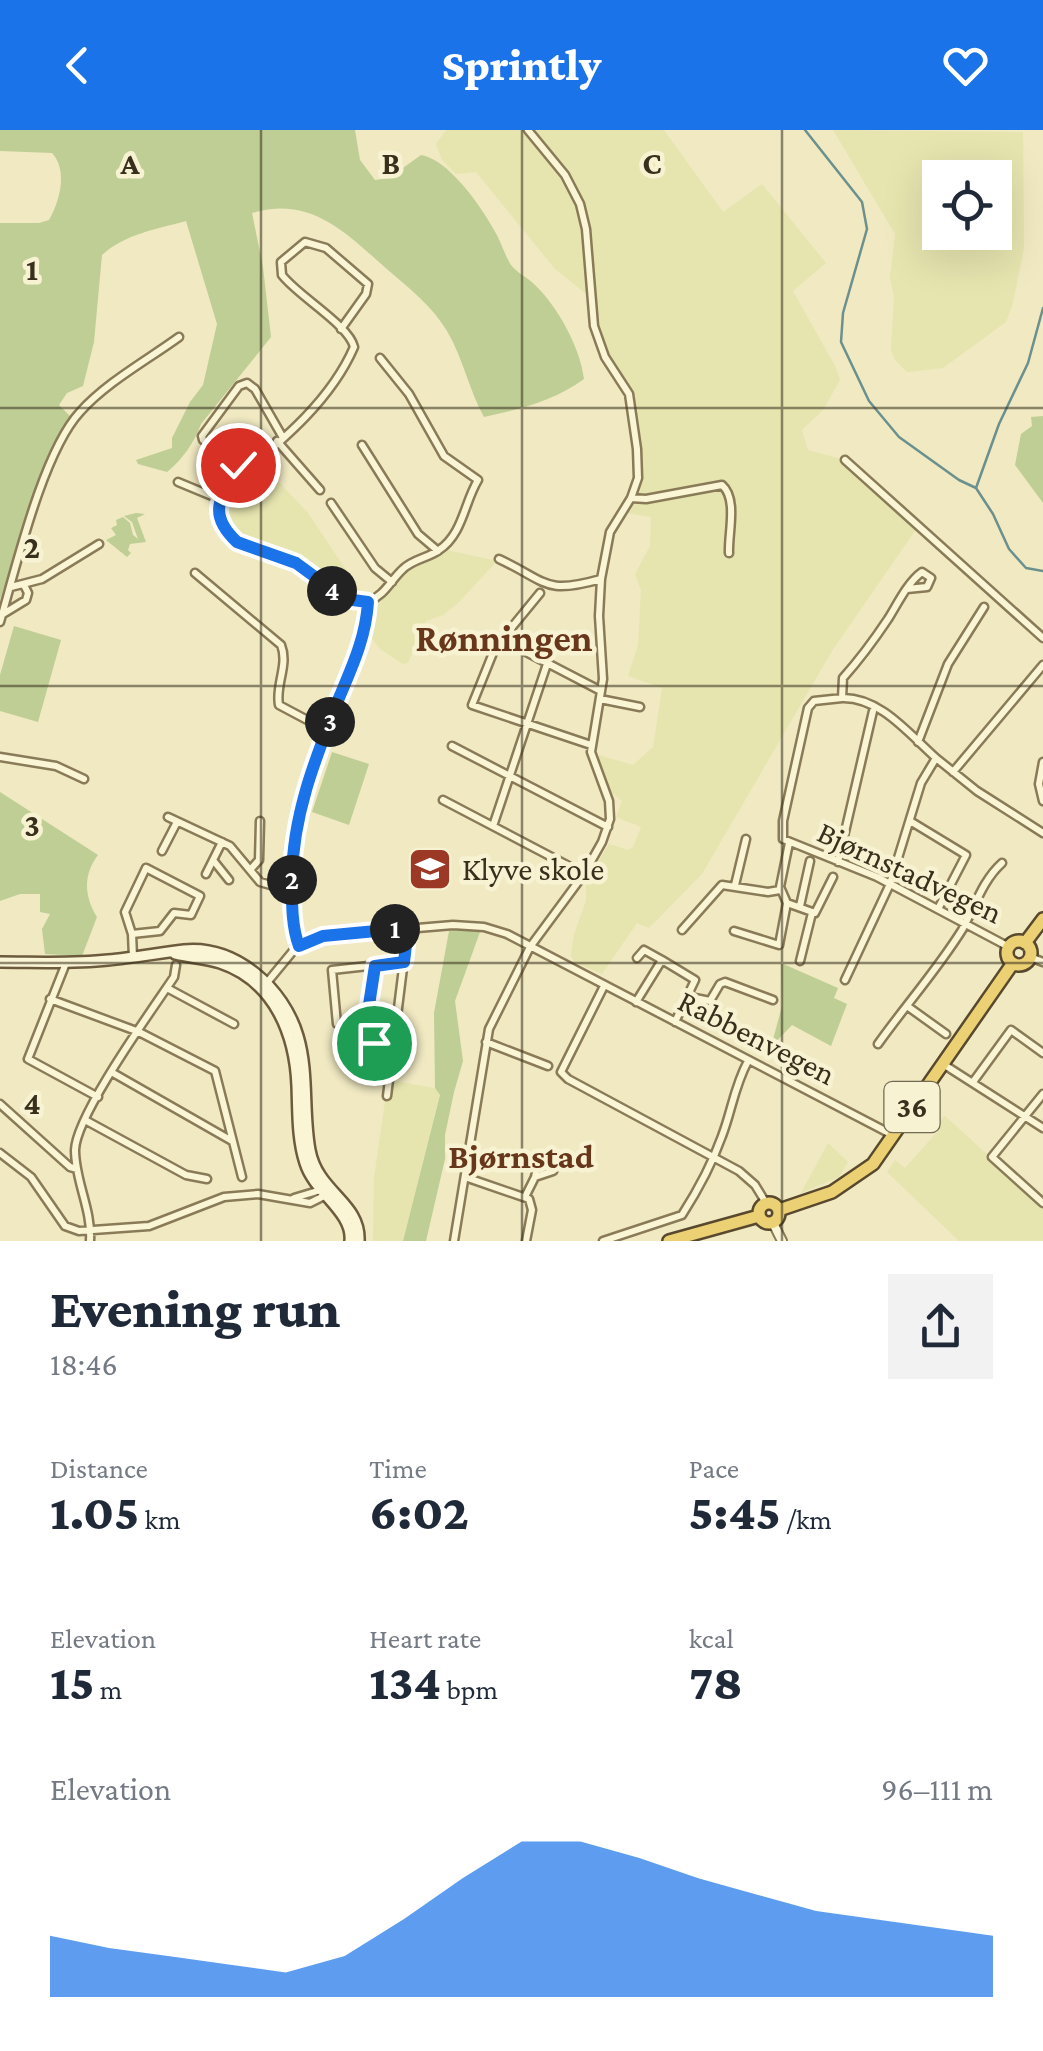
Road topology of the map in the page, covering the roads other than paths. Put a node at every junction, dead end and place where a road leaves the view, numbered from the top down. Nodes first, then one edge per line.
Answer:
1 (528, 130) edge
2 (341, 328) junction
3 (179, 337) dead end
4 (380, 358) dead end
5 (280, 439) junction
6 (362, 445) dead end
7 (845, 460) dead end
8 (244, 473) junction
9 (178, 482) dead end
10 (320, 490) dead end
11 (631, 498) junction
12 (219, 499) junction
13 (331, 504) dead end
14 (99, 544) dead end
15 (438, 552) junction
16 (729, 553) dead end
17 (499, 559) dead end
18 (195, 573) dead end
19 (601, 580) junction
20 (392, 582) junction
21 (24, 586) junction
22 (10, 588) junction
23 (907, 590) dead end
24 (540, 593) dead end
25 (368, 602) junction
26 (984, 608) dead end
27 (1, 618) edge
28 (1043, 638) edge
29 (501, 640) junction
30 (546, 664) junction
31 (1043, 665) edge
32 (600, 695) junction
33 (842, 698) junction
34 (640, 707) dead end
35 (873, 711) dead end
36 (526, 724) junction
37 (326, 730) junction
38 (918, 742) junction
39 (591, 745) junction
40 (452, 746) dead end
41 (0, 757) edge
42 (936, 758) junction
43 (1043, 762) edge
44 (953, 772) junction
45 (510, 776) junction
46 (84, 780) dead end
47 (443, 800) dead end
48 (1043, 801) edge
49 (168, 818) dead end
50 (260, 821) dead end
51 (177, 822) junction
52 (910, 822) junction
53 (493, 826) junction
54 (608, 827) junction
55 (1043, 832) edge
56 (746, 839) dead end
57 (222, 842) junction
58 (789, 843) junction
59 (162, 851) dead end
60 (213, 860) junction
61 (810, 860) dead end
62 (838, 862) junction
63 (1002, 863) dead end
64 (250, 870) junction
65 (206, 874) dead end
66 (584, 874) junction
67 (833, 877) dead end
68 (229, 880) dead end
69 (890, 884) junction
70 (735, 885) junction
71 (780, 890) junction
72 (292, 892) junction
73 (787, 903) junction
74 (800, 906) junction
75 (938, 909) junction
76 (812, 913) junction
77 (1043, 918) edge
78 (965, 923) junction
79 (408, 928) junction
80 (682, 930) dead end
81 (734, 931) dead end
82 (132, 934) junction
83 (1025, 943) junction
84 (299, 946) junction
85 (1009, 946) junction
86 (530, 947) junction
87 (330, 956) dead end
88 (134, 957) junction
89 (1030, 957) junction
90 (637, 958) dead end
91 (662, 960) junction
92 (800, 961) dead end
93 (0, 962) edge
94 (66, 962) junction
95 (404, 962) junction
96 (1043, 962) edge
97 (1013, 963) junction
98 (176, 966) dead end
99 (375, 966) junction
100 (332, 970) junction
101 (845, 980) dead end
102 (263, 983) junction
103 (604, 986) junction
104 (167, 988) junction
105 (688, 998) junction
106 (50, 999) junction
107 (773, 1000) dead end
108 (636, 1002) junction
109 (907, 1006) junction
110 (676, 1022) junction
111 (234, 1024) dead end
112 (139, 1032) junction
113 (946, 1034) dead end
114 (360, 1036) junction
115 (486, 1042) junction
116 (878, 1044) dead end
117 (386, 1049) dead end
118 (1043, 1053) edge
119 (748, 1061) junction
120 (942, 1063) junction
121 (548, 1066) dead end
122 (112, 1073) junction
123 (973, 1082) junction
124 (1043, 1094) edge
125 (98, 1096) junction
126 (387, 1096) dead end
127 (0, 1104) edge
128 (1026, 1116) junction
129 (85, 1120) junction
130 (1043, 1128) edge
131 (887, 1132) dead end
132 (232, 1141) junction
133 (0, 1153) edge
134 (714, 1158) junction
135 (77, 1169) junction
136 (535, 1176) dead end
137 (242, 1177) dead end
138 (465, 1177) junction
139 (207, 1179) dead end
140 (323, 1191) junction
141 (526, 1197) junction
142 (766, 1203) junction
143 (1043, 1203) edge
144 (779, 1210) junction
145 (759, 1216) junction
146 (773, 1223) junction
147 (91, 1232) junction
148 (90, 1241) edge
149 (350, 1241) edge
150 (360, 1241) edge
151 (454, 1241) edge
152 (526, 1241) edge
153 (602, 1241) edge
154 (669, 1241) edge
155 (782, 1241) edge

1 - 11 street
2 - 2 street
2 - 5 street
3 - 22 street
4 - 15 street
5 - 8 street
5 - 8 street
5 - 10 street
6 - 15 street
7 - 28 street
8 - 12 street
9 - 12 street
11 - 16 street
11 - 19 street
12 - 25 street
13 - 20 street
14 - 21 street
15 - 20 street
17 - 19 street
18 - 37 street
19 - 32 street
20 - 25 street
21 - 22 street
21 - 27 street
22 - 27 street
23 - 33 street
24 - 29 street
25 - 37 street
26 - 38 street
29 - 30 street
29 - 36 street
30 - 32 street
30 - 36 street
31 - 44 street
32 - 34 street
32 - 39 street
33 - 38 street
33 - 58 street, Bjørnstadvegen
35 - 62 street
36 - 39 street
36 - 45 street
37 - 72 street
38 - 42 street
39 - 54 street
40 - 45 street
41 - 46 street
42 - 44 street
42 - 52 street
43 - 48 street
44 - 55 street
45 - 53 street
45 - 54 street
47 - 53 street
49 - 51 street
50 - 64 street
51 - 57 street
51 - 59 street
52 - 69 street
52 - 75 street
53 - 66 street
54 - 66 street
56 - 70 street
57 - 60 street
57 - 64 street
58 - 62 street, Bjørnstadvegen
58 - 71 street
60 - 65 street
60 - 68 street
61 - 74 street
62 - 69 street, Bjørnstadvegen
63 - 78 street
64 - 72 street
66 - 86 street
67 - 76 street
69 - 75 street, Bjørnstadvegen
69 - 101 street
70 - 71 street
70 - 80 street
71 - 73 street
72 - 84 street
73 - 74 street
73 - 81 street
74 - 76 street
75 - 78 street, Bjørnstadvegen
76 - 92 street
77 - 83 highway
78 - 85 street, Bjørnstadvegen
78 - 109 street
79 - 84 street, Rabbenvegen
79 - 86 street, Rabbenvegen
79 - 95 street
82 - 82 street
82 - 88 street
83 - 85 highway
83 - 89 highway
84 - 102 street
85 - 97 highway
86 - 103 street, Rabbenvegen
86 - 115 street
87 - 100 street
88 - 94 main road
88 - 102 main road
89 - 96 street
89 - 97 highway
90 - 91 street
91 - 105 street
91 - 108 street
93 - 94 main road
94 - 106 street
95 - 99 street
95 - 126 street
97 - 120 highway, 36
98 - 104 street
99 - 100 street
99 - 114 street
100 - 114 street
102 - 140 main road
103 - 108 street, Rabbenvegen
103 - 134 street
104 - 111 street
104 - 112 street
105 - 107 street
105 - 110 street
106 - 112 street
106 - 125 street
108 - 110 street, Rabbenvegen
109 - 113 street
109 - 116 street
110 - 119 street, Rabbenvegen
112 - 122 street
112 - 132 street
114 - 117 street
115 - 121 street
115 - 138 street
118 - 123 street
119 - 131 street, Rabbenvegen
119 - 134 street
120 - 123 street
120 - 144 highway, 36
122 - 125 street
122 - 132 street
123 - 128 street
124 - 128 street
125 - 129 street
127 - 135 street
128 - 130 street
128 - 143 street
129 - 135 street
129 - 139 street
132 - 137 street
133 - 147 street
134 - 142 street
134 - 153 street
135 - 147 street
136 - 141 street
138 - 141 street
138 - 151 street
140 - 147 street
140 - 149 main road
140 - 150 main road
141 - 152 street
142 - 144 highway
142 - 145 highway
144 - 146 highway
145 - 146 highway
145 - 154 highway
146 - 155 street
147 - 148 street

